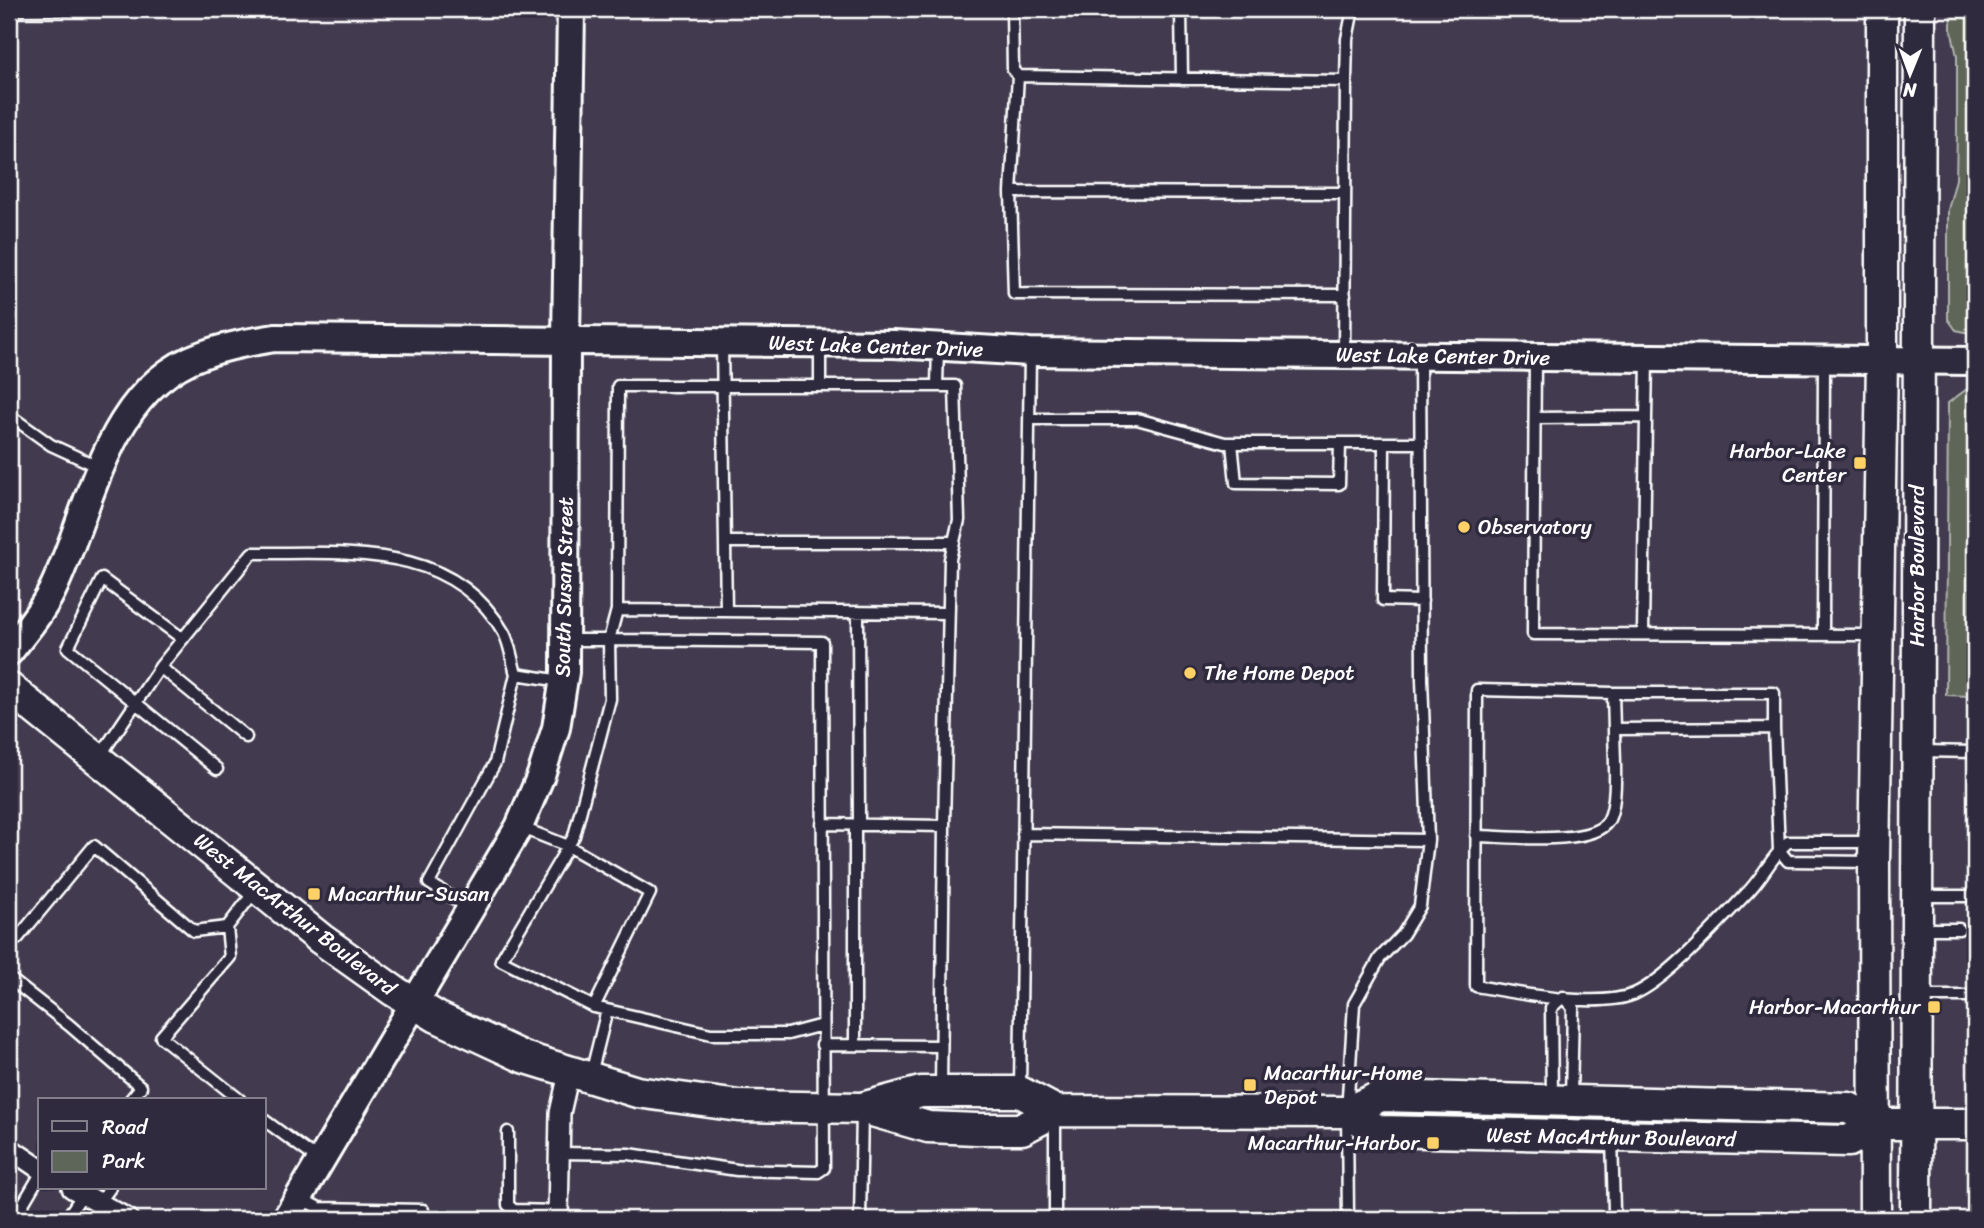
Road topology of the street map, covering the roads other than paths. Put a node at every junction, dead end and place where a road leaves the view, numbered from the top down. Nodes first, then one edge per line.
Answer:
1 (105, 9) edge
2 (572, 9) edge
3 (1012, 9) edge
4 (1181, 9) edge
5 (1353, 9) edge
6 (1882, 9) edge
7 (1920, 9) edge
8 (9, 10) edge
9 (1018, 76) junction
10 (1182, 79) junction
11 (1346, 81) junction
12 (1011, 192) junction
13 (1345, 193) junction
14 (1345, 295) junction
15 (566, 339) junction
16 (722, 341) junction
17 (820, 343) junction
18 (938, 347) junction
19 (1030, 352) junction
20 (1344, 355) junction
21 (1420, 356) junction
22 (1535, 357) junction
23 (1647, 358) junction
24 (1824, 360) junction
25 (1882, 360) junction
26 (1917, 361) junction
27 (1975, 361) edge
28 (721, 386) junction
29 (820, 386) junction
30 (937, 386) junction
31 (9, 415) edge
32 (1646, 417) junction
33 (1535, 418) junction
34 (1029, 419) junction
35 (1233, 443) junction
36 (1340, 443) junction
37 (1384, 443) junction
38 (1420, 443) junction
39 (101, 468) junction
40 (724, 542) junction
41 (953, 542) junction
42 (1422, 601) junction
43 (617, 610) junction
44 (726, 611) junction
45 (859, 612) junction
46 (948, 614) junction
47 (1643, 634) junction
48 (1823, 635) junction
49 (1877, 635) junction
50 (183, 639) junction
51 (566, 640) junction
52 (609, 640) junction
53 (9, 652) edge
54 (160, 667) junction
55 (516, 674) junction
56 (564, 681) junction
57 (9, 688) edge
58 (1613, 693) junction
59 (135, 705) junction
60 (1774, 728) junction
61 (1614, 729) junction
62 (246, 737) dead end
63 (1918, 751) junction
64 (1975, 752) edge
65 (98, 759) junction
66 (217, 769) dead end
67 (822, 824) junction
68 (857, 825) junction
69 (944, 826) junction
70 (519, 827) junction
71 (1023, 834) junction
72 (1476, 836) junction
73 (1428, 840) junction
74 (568, 846) junction
75 (1779, 850) junction
76 (1874, 852) junction
77 (258, 888) junction
78 (1917, 895) junction
79 (1975, 896) edge
80 (472, 910) junction
81 (227, 927) junction
82 (1917, 929) junction
83 (1959, 929) dead end
84 (17, 939) dead end
85 (9, 978) edge
86 (1916, 995) junction
87 (1975, 996) edge
88 (1563, 998) junction
89 (413, 1003) junction
90 (594, 1007) junction
91 (607, 1010) junction
92 (822, 1025) junction
93 (822, 1045) junction
94 (855, 1045) junction
95 (941, 1046) junction
96 (580, 1076) junction
97 (941, 1091) junction
98 (1020, 1092) junction
99 (132, 1098) edge
100 (237, 1098) edge
101 (1561, 1101) junction
102 (823, 1108) junction
103 (862, 1108) junction
104 (1056, 1111) junction
105 (1347, 1112) junction
106 (266, 1121) edge
107 (1876, 1124) junction
108 (1916, 1124) junction
109 (1975, 1124) edge
110 (508, 1132) dead end
111 (1612, 1137) junction
112 (9, 1148) edge
113 (559, 1153) junction
114 (320, 1161) junction
115 (38, 1168) edge
116 (38, 1178) edge
117 (91, 1193) edge
118 (293, 1208) edge
119 (423, 1210) dead end
120 (558, 1215) edge
121 (13, 1219) edge
122 (66, 1219) edge
123 (128, 1219) edge
124 (860, 1219) edge
125 (1055, 1219) edge
126 (1348, 1219) edge
127 (1618, 1219) edge
128 (1875, 1219) edge
129 (1916, 1219) edge

1 - 8 lane
2 - 15 street, South Susan Street
3 - 9 lane
4 - 10 lane
5 - 11 lane
6 - 25 main road, Harbor Boulevard
7 - 26 main road, Harbor Boulevard
9 - 10 lane
9 - 12 lane
10 - 11 lane
11 - 13 lane
12 - 13 lane
12 - 14 lane
13 - 14 lane
14 - 20 lane
15 - 16 street, West Lake Center Drive
15 - 39 street, West Lake Center Drive
15 - 51 street, South Susan Street
16 - 17 street, West Lake Center Drive
16 - 28 lane
17 - 18 street, West Lake Center Drive
17 - 29 lane
18 - 19 street, West Lake Center Drive
18 - 30 lane
19 - 20 street, West Lake Center Drive
19 - 34 lane
20 - 21 street, West Lake Center Drive
21 - 22 street, West Lake Center Drive
21 - 38 lane
22 - 23 street, West Lake Center Drive
22 - 33 lane
23 - 24 street, West Lake Center Drive
23 - 32 lane
24 - 25 street, West Lake Center Drive
24 - 48 lane
25 - 26 street, West Lake Center Drive
25 - 49 main road, Harbor Boulevard
26 - 27 street, West Lake Center Drive
26 - 63 main road, Harbor Boulevard
28 - 29 lane
28 - 40 lane
28 - 43 lane
29 - 30 lane
30 - 41 lane
31 - 39 lane
32 - 33 lane
32 - 47 lane
33 - 47 lane
34 - 35 lane
34 - 71 lane
35 - 36 lane
35 - 36 lane
36 - 37 lane
37 - 38 lane
37 - 42 lane
38 - 42 lane
39 - 53 street, West Lake Center Drive
40 - 41 lane
40 - 44 lane
41 - 46 lane
42 - 73 lane
43 - 44 lane
43 - 52 lane
44 - 45 lane
45 - 46 lane
45 - 68 lane
46 - 69 lane
47 - 48 lane
48 - 49 lane
49 - 76 main road, Harbor Boulevard
50 - 54 lane
50 - 55 lane
50 - 59 lane
51 - 52 lane
51 - 56 street, South Susan Street
52 - 67 lane
52 - 74 lane
54 - 59 lane
54 - 62 lane
55 - 56 lane
55 - 80 lane
56 - 70 street, South Susan Street
57 - 65 main road, West MacArthur Boulevard
58 - 60 lane
58 - 61 lane
58 - 72 lane
59 - 65 lane
59 - 66 lane
60 - 61 lane
60 - 75 lane
61 - 72 lane
63 - 64 lane
63 - 78 main road, Harbor Boulevard
65 - 77 main road, West MacArthur Boulevard
67 - 68 lane
67 - 92 lane
68 - 69 lane
68 - 94 lane
69 - 95 lane
70 - 74 lane
70 - 80 street, South Susan Street
71 - 73 lane
71 - 98 lane
72 - 88 lane
73 - 105 lane
74 - 90 lane
74 - 90 lane
75 - 76 lane
75 - 76 lane
75 - 88 lane
76 - 107 main road, Harbor Boulevard
77 - 81 lane
77 - 89 main road, West MacArthur Boulevard
78 - 79 lane
78 - 82 main road, Harbor Boulevard
80 - 89 street, South Susan Street
81 - 84 lane
81 - 100 lane
82 - 83 lane
82 - 86 main road, Harbor Boulevard
85 - 99 lane
86 - 87 lane
86 - 108 main road, Harbor Boulevard
88 - 101 lane
88 - 101 lane
89 - 96 main road, West MacArthur Boulevard
89 - 114 street, South Susan Street
90 - 91 lane
91 - 92 lane
91 - 96 lane
92 - 93 lane
93 - 94 lane
93 - 102 lane
94 - 95 lane
95 - 97 lane
96 - 102 main road, West MacArthur Boulevard
96 - 113 street
97 - 98 main road, West MacArthur Boulevard
97 - 103 main road, West MacArthur Boulevard
98 - 104 main road, West MacArthur Boulevard
101 - 105 main road, West MacArthur Boulevard
101 - 107 main road, West MacArthur Boulevard
102 - 103 main road, West MacArthur Boulevard
102 - 113 lane
103 - 104 main road, West MacArthur Boulevard
103 - 124 lane
104 - 105 main road, West MacArthur Boulevard
104 - 125 lane
105 - 111 main road, West MacArthur Boulevard
105 - 126 lane
106 - 114 lane
107 - 108 main road, West MacArthur Boulevard
107 - 111 main road, West MacArthur Boulevard
107 - 128 main road, Harbor Boulevard
108 - 109 main road, West MacArthur Boulevard
108 - 129 main road, Harbor Boulevard
110 - 120 lane
111 - 127 lane
112 - 115 street
113 - 120 street
114 - 118 street, South Susan Street
116 - 121 lane
117 - 122 lane
117 - 123 street
118 - 119 lane

